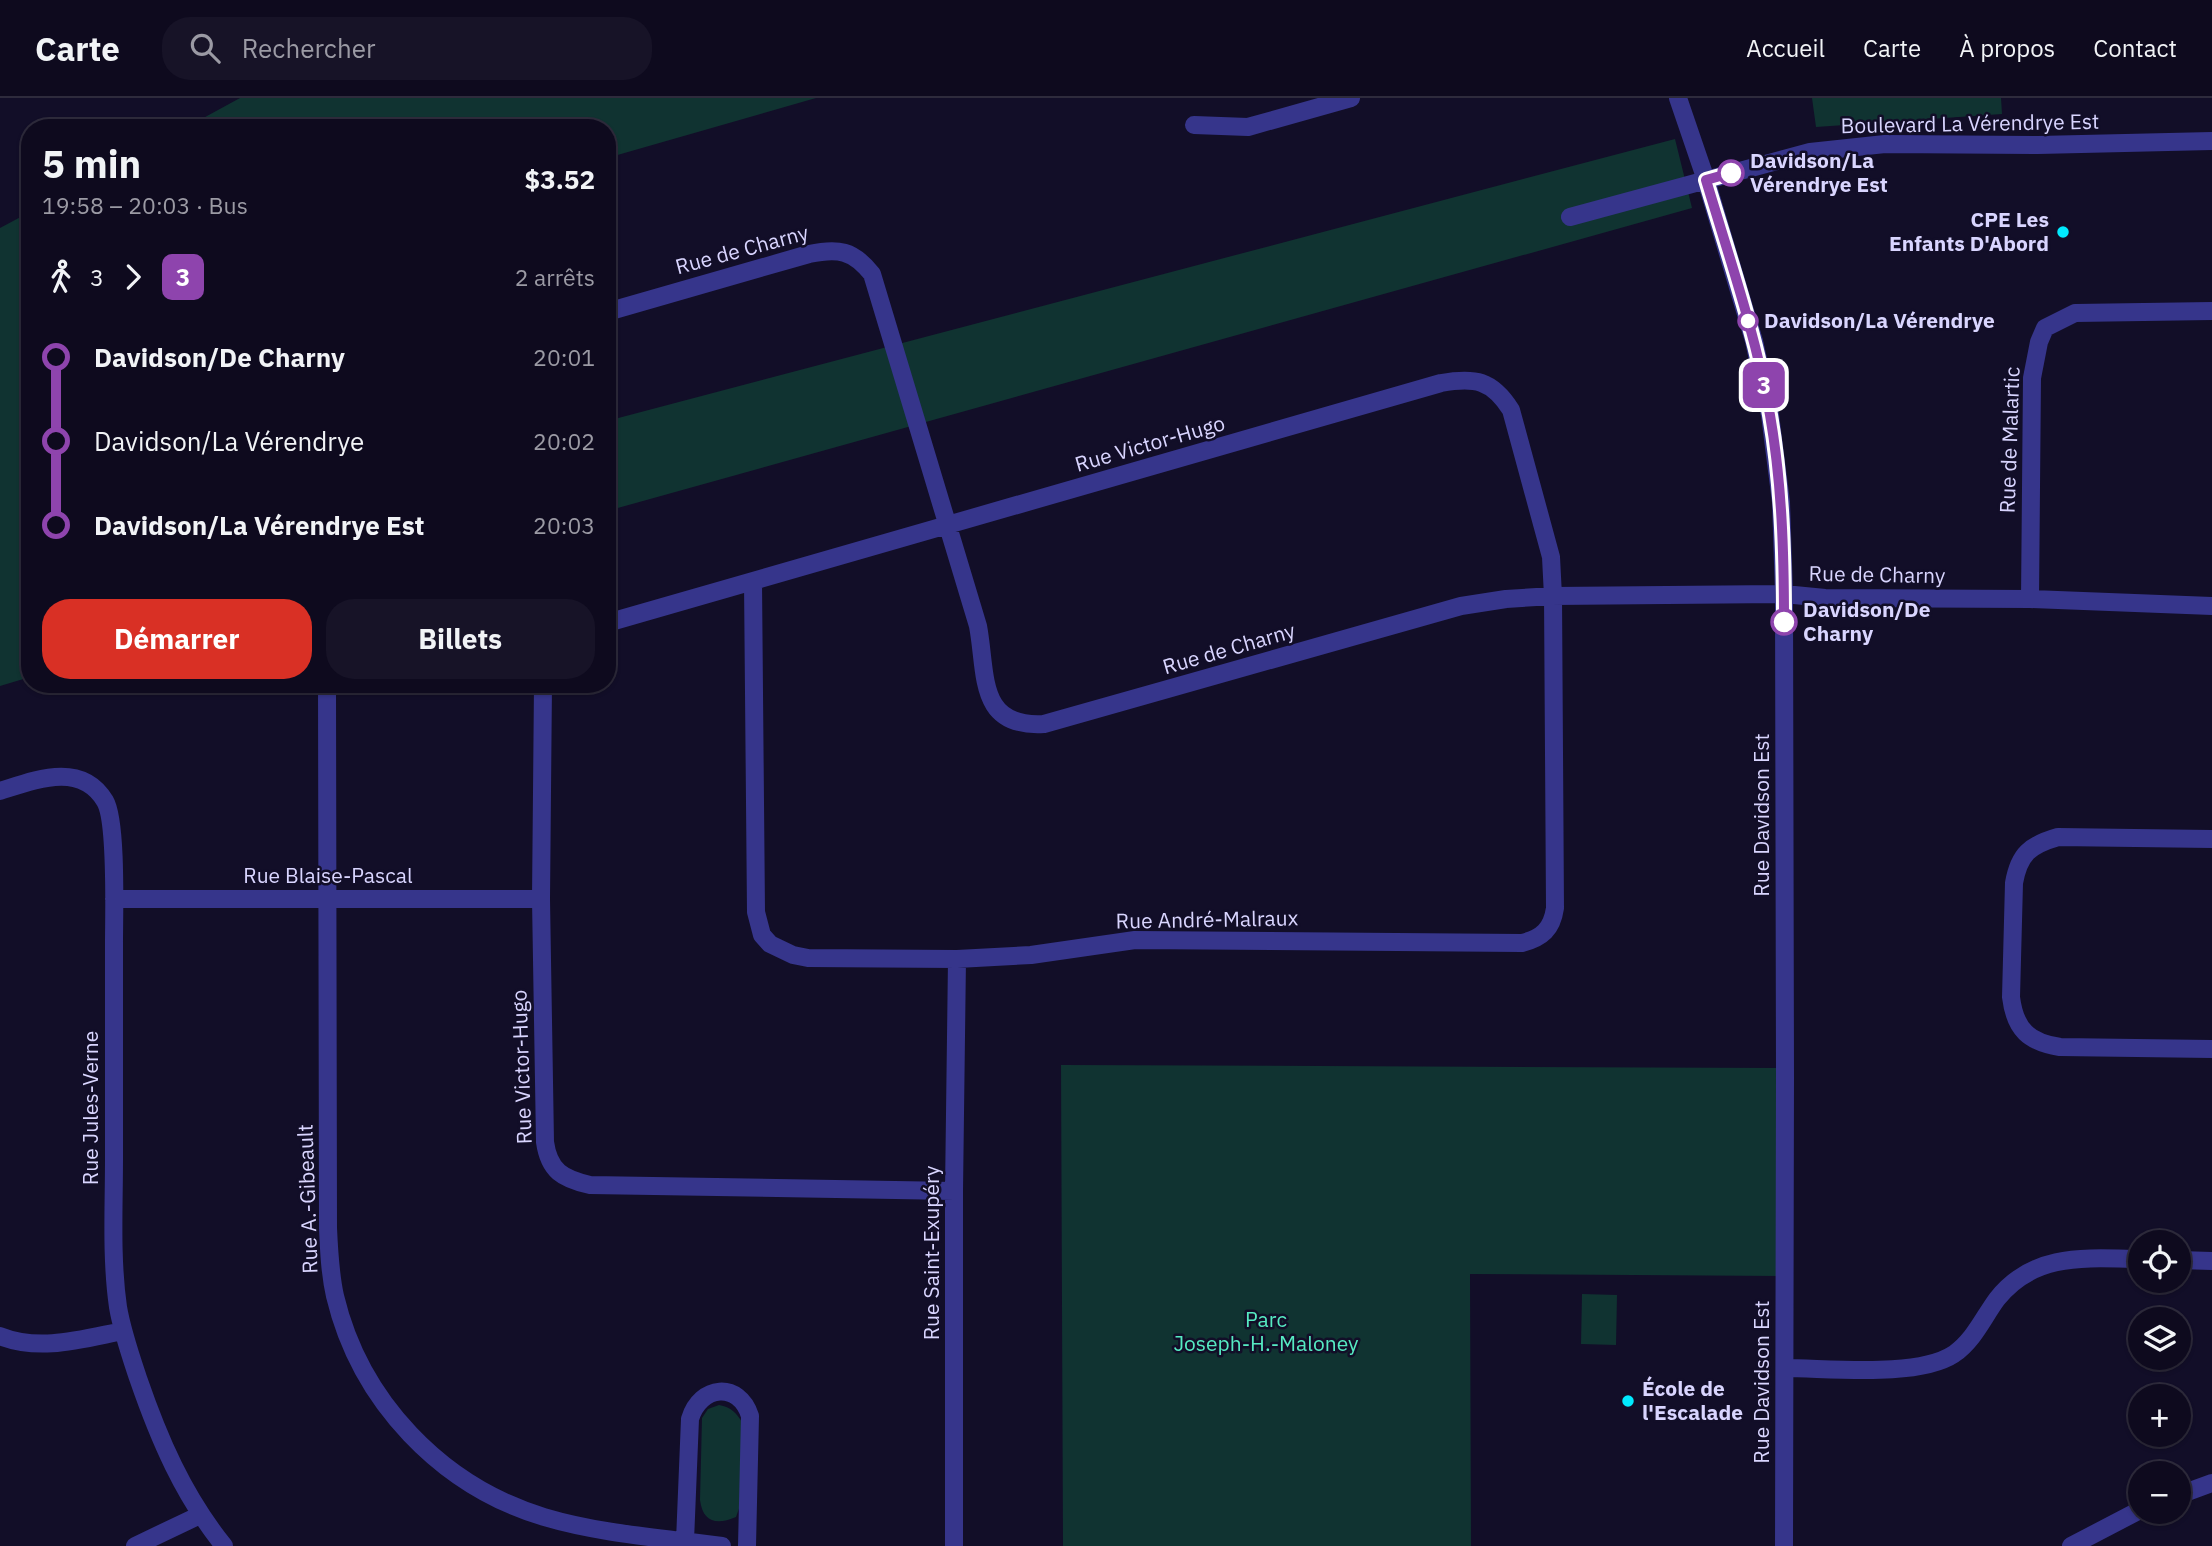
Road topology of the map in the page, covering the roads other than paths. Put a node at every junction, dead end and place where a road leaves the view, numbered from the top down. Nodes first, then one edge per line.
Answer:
1 (1351, 98) edge
2 (1678, 98) edge
3 (1194, 125) dead end
4 (2212, 141) edge
5 (1706, 180) junction
6 (1570, 216) dead end
7 (616, 309) edge
8 (2212, 311) edge
9 (948, 526) junction
10 (753, 582) junction
11 (1784, 594) junction
12 (1553, 596) junction
13 (2031, 599) junction
14 (2212, 606) edge
15 (616, 620) edge
16 (327, 693) edge
17 (543, 693) edge
18 (0, 791) edge
19 (2212, 839) edge
20 (114, 899) junction
21 (327, 899) junction
22 (541, 899) junction
23 (957, 959) junction
24 (2212, 1049) edge
25 (954, 1191) junction
26 (2128, 1259) edge
27 (2191, 1260) edge
28 (2212, 1261) edge
29 (123, 1331) junction
30 (0, 1336) edge
31 (1785, 1368) junction
32 (2212, 1483) edge
33 (2191, 1491) edge
34 (200, 1515) junction
35 (2128, 1516) edge
36 (685, 1541) junction
37 (135, 1546) edge
38 (224, 1546) edge
39 (722, 1546) edge
40 (747, 1546) edge
41 (954, 1546) edge
42 (1784, 1546) edge
43 (2071, 1546) edge

1 - 3 street
2 - 5 street, Rue Davidson Est
4 - 5 street, Boulevard La Vérendrye Est
5 - 6 street, Boulevard La Vérendrye Est
5 - 11 street, Rue Davidson Est
7 - 9 street, Rue de Charny
8 - 13 street, Rue de Malartic
9 - 10 street, Rue Victor-Hugo
9 - 12 street, Rue de Charny
9 - 12 street, Rue Victor-Hugo
10 - 15 street, Rue Victor-Hugo
10 - 23 street, Rue André-Malraux
11 - 12 street, Rue de Charny
11 - 13 street, Rue de Charny
11 - 31 street, Rue Davidson Est
12 - 23 street, Rue André-Malraux
13 - 14 street, Rue de Charny
16 - 21 street, Rue A.-Gibeault
17 - 22 street, Rue Victor-Hugo
18 - 20 street, Rue Jules-Verne
19 - 24 street
20 - 21 street, Rue Blaise-Pascal
20 - 29 street, Rue Jules-Verne
21 - 22 street, Rue Blaise-Pascal
21 - 36 street, Rue A.-Gibeault
22 - 25 street, Rue Victor-Hugo
23 - 25 street, Rue Saint-Exupéry
25 - 41 street, Rue Saint-Exupéry
26 - 31 street
27 - 28 street
29 - 30 street
29 - 34 street, Rue Jules-Verne
31 - 42 street, Rue Davidson Est
32 - 33 street
34 - 37 street
34 - 38 street, Rue Jules-Verne
35 - 43 street
36 - 39 street, Rue A.-Gibeault
36 - 40 street

